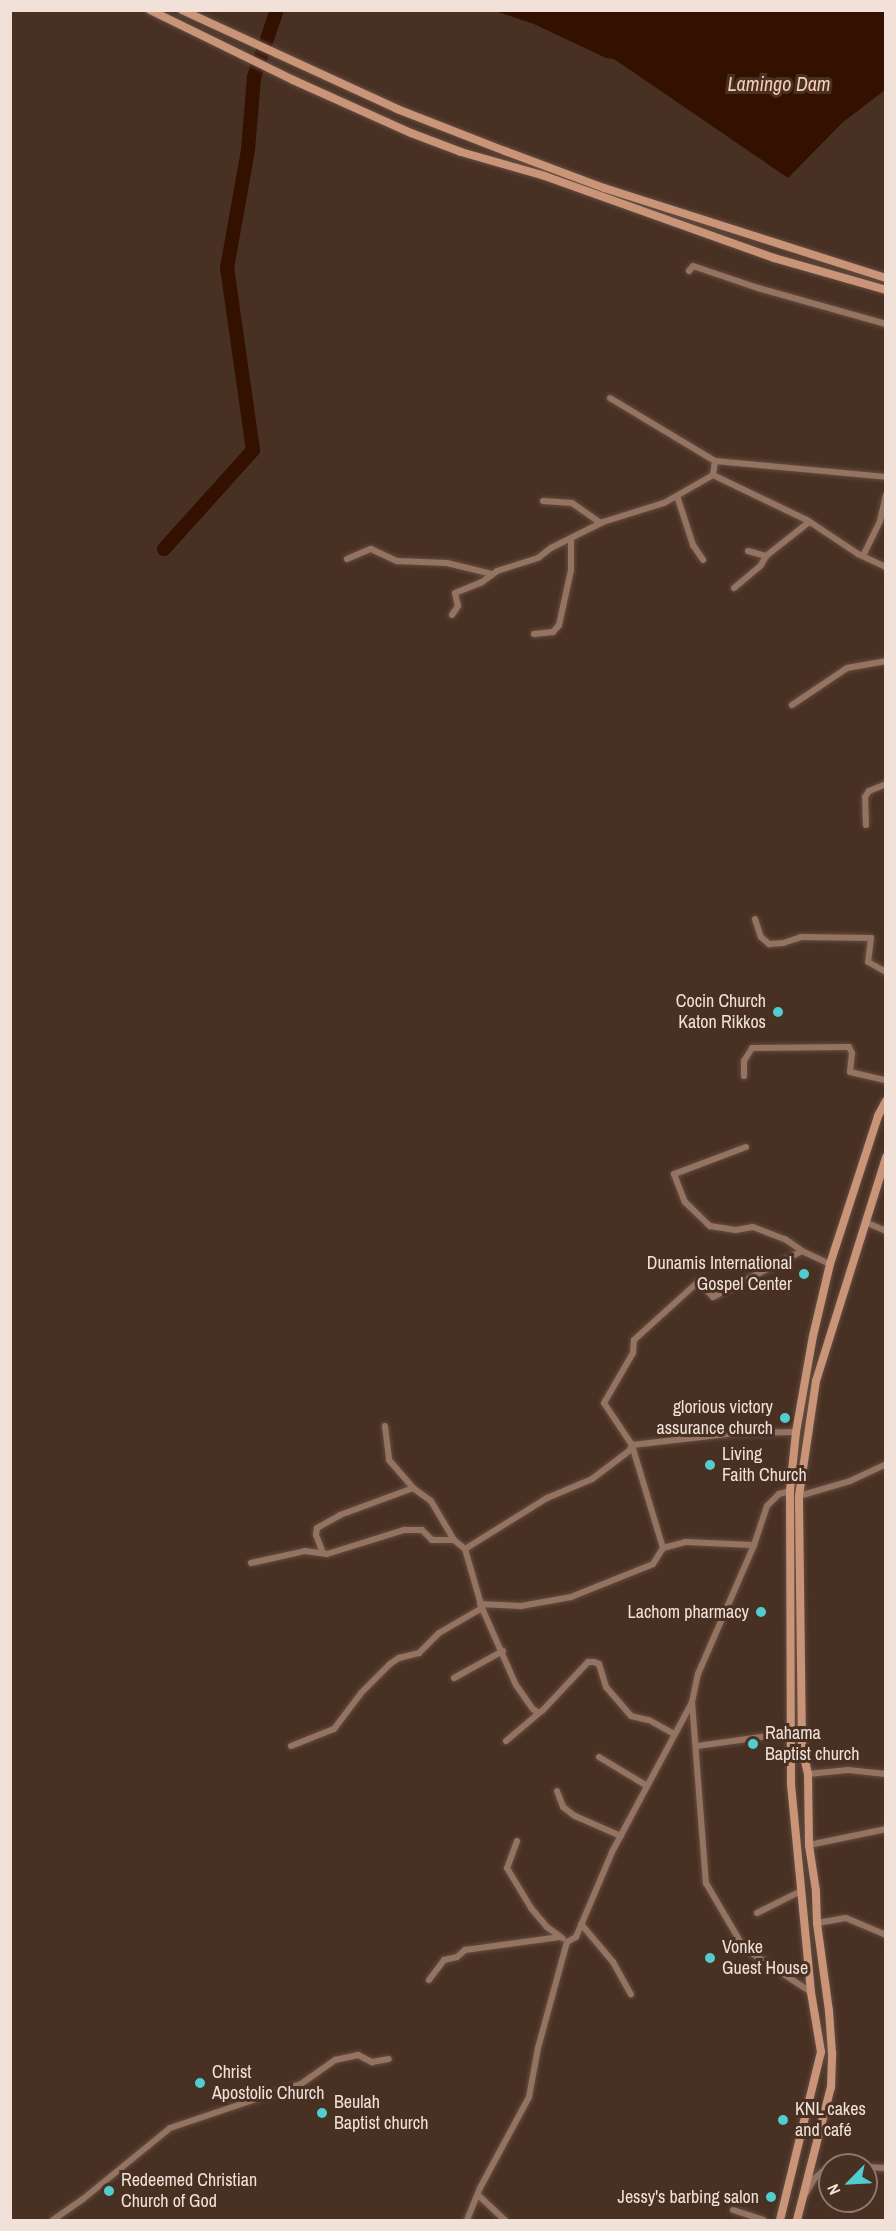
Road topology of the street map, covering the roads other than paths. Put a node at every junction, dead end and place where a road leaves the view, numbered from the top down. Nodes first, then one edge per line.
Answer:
1 (150, 10) edge
2 (182, 10) edge
3 (689, 271) dead end
4 (885, 279) edge
5 (885, 290) edge
6 (885, 324) edge
7 (610, 398) dead end
8 (715, 461) junction
9 (713, 475) junction
10 (885, 477) edge
11 (677, 496) junction
12 (885, 496) edge
13 (543, 501) dead end
14 (809, 522) junction
15 (601, 523) junction
16 (571, 538) junction
17 (748, 551) dead end
18 (766, 556) junction
19 (863, 556) junction
20 (346, 559) dead end
21 (703, 560) dead end
22 (885, 567) edge
23 (492, 574) junction
24 (734, 588) dead end
25 (452, 615) dead end
26 (534, 634) dead end
27 (885, 661) edge
28 (792, 705) dead end
29 (885, 784) edge
30 (866, 825) dead end
31 (755, 919) dead end
32 (885, 972) edge
33 (744, 1076) dead end
34 (885, 1080) edge
35 (885, 1101) edge
36 (746, 1147) dead end
37 (885, 1157) edge
38 (865, 1222) junction
39 (885, 1231) edge
40 (802, 1251) junction
41 (830, 1264) junction
42 (385, 1426) dead end
43 (796, 1432) junction
44 (632, 1445) junction
45 (885, 1464) edge
46 (413, 1488) junction
47 (790, 1491) junction
48 (799, 1496) junction
49 (454, 1540) junction
50 (754, 1545) junction
51 (663, 1548) junction
52 (465, 1549) junction
53 (322, 1553) junction
54 (251, 1563) dead end
55 (481, 1606) junction
56 (503, 1651) junction
57 (454, 1678) dead end
58 (692, 1702) junction
59 (539, 1713) junction
60 (790, 1733) junction
61 (674, 1734) junction
62 (506, 1741) dead end
63 (291, 1746) dead end
64 (697, 1746) junction
65 (599, 1757) dead end
66 (808, 1774) junction
67 (885, 1774) edge
68 (647, 1786) junction
69 (557, 1791) dead end
70 (885, 1829) edge
71 (621, 1836) junction
72 (517, 1841) dead end
73 (808, 1845) junction
74 (801, 1891) junction
75 (757, 1913) dead end
76 (581, 1923) junction
77 (817, 1923) junction
78 (885, 1935) edge
79 (560, 1937) junction
80 (567, 1942) junction
81 (429, 1980) dead end
82 (811, 1992) junction
83 (631, 1994) dead end
84 (389, 2059) dead end
85 (818, 2177) edge
86 (478, 2195) junction
87 (802, 2201) junction
88 (733, 2210) dead end
89 (53, 2220) edge
90 (467, 2220) edge
91 (505, 2220) edge
92 (763, 2220) edge
93 (780, 2220) edge
94 (796, 2220) edge

1 - 5 main road
2 - 4 main road
3 - 6 street
7 - 8 street
8 - 9 street
8 - 10 street
9 - 11 street
9 - 14 street
11 - 15 street
11 - 21 street
12 - 19 street
13 - 15 street
14 - 18 street
14 - 19 street
15 - 16 street
16 - 23 street
16 - 26 street
17 - 18 street
18 - 24 street
19 - 22 street
20 - 23 street
23 - 25 street
27 - 28 street
29 - 30 street
31 - 32 street
33 - 34 street
35 - 41 main road
36 - 40 street
37 - 38 main road
38 - 39 street
38 - 48 main road
40 - 41 street
40 - 44 street
41 - 43 main road
42 - 46 street
43 - 44 street
43 - 47 main road
44 - 51 street
44 - 52 street
45 - 48 street
46 - 49 street
46 - 53 street
47 - 50 street
47 - 60 main road
48 - 66 main road
49 - 52 street
49 - 53 street
50 - 51 street
50 - 58 street
51 - 55 street
52 - 55 street
53 - 54 street
55 - 56 street
55 - 63 street
56 - 57 street
56 - 59 street
58 - 61 street
58 - 64 street
59 - 61 street
59 - 62 street
60 - 64 street
60 - 74 main road
61 - 68 street
64 - 82 street
65 - 68 street
66 - 67 street
66 - 73 main road
68 - 71 street
69 - 71 street
70 - 73 street
71 - 76 street
72 - 79 street
73 - 77 main road
74 - 75 street
74 - 82 main road
76 - 80 street
76 - 83 street
77 - 78 street
77 - 87 main road
79 - 80 street
79 - 81 street
80 - 86 street
82 - 93 main road
84 - 89 street
85 - 87 street
86 - 90 street
86 - 91 street
87 - 94 main road
88 - 92 street

